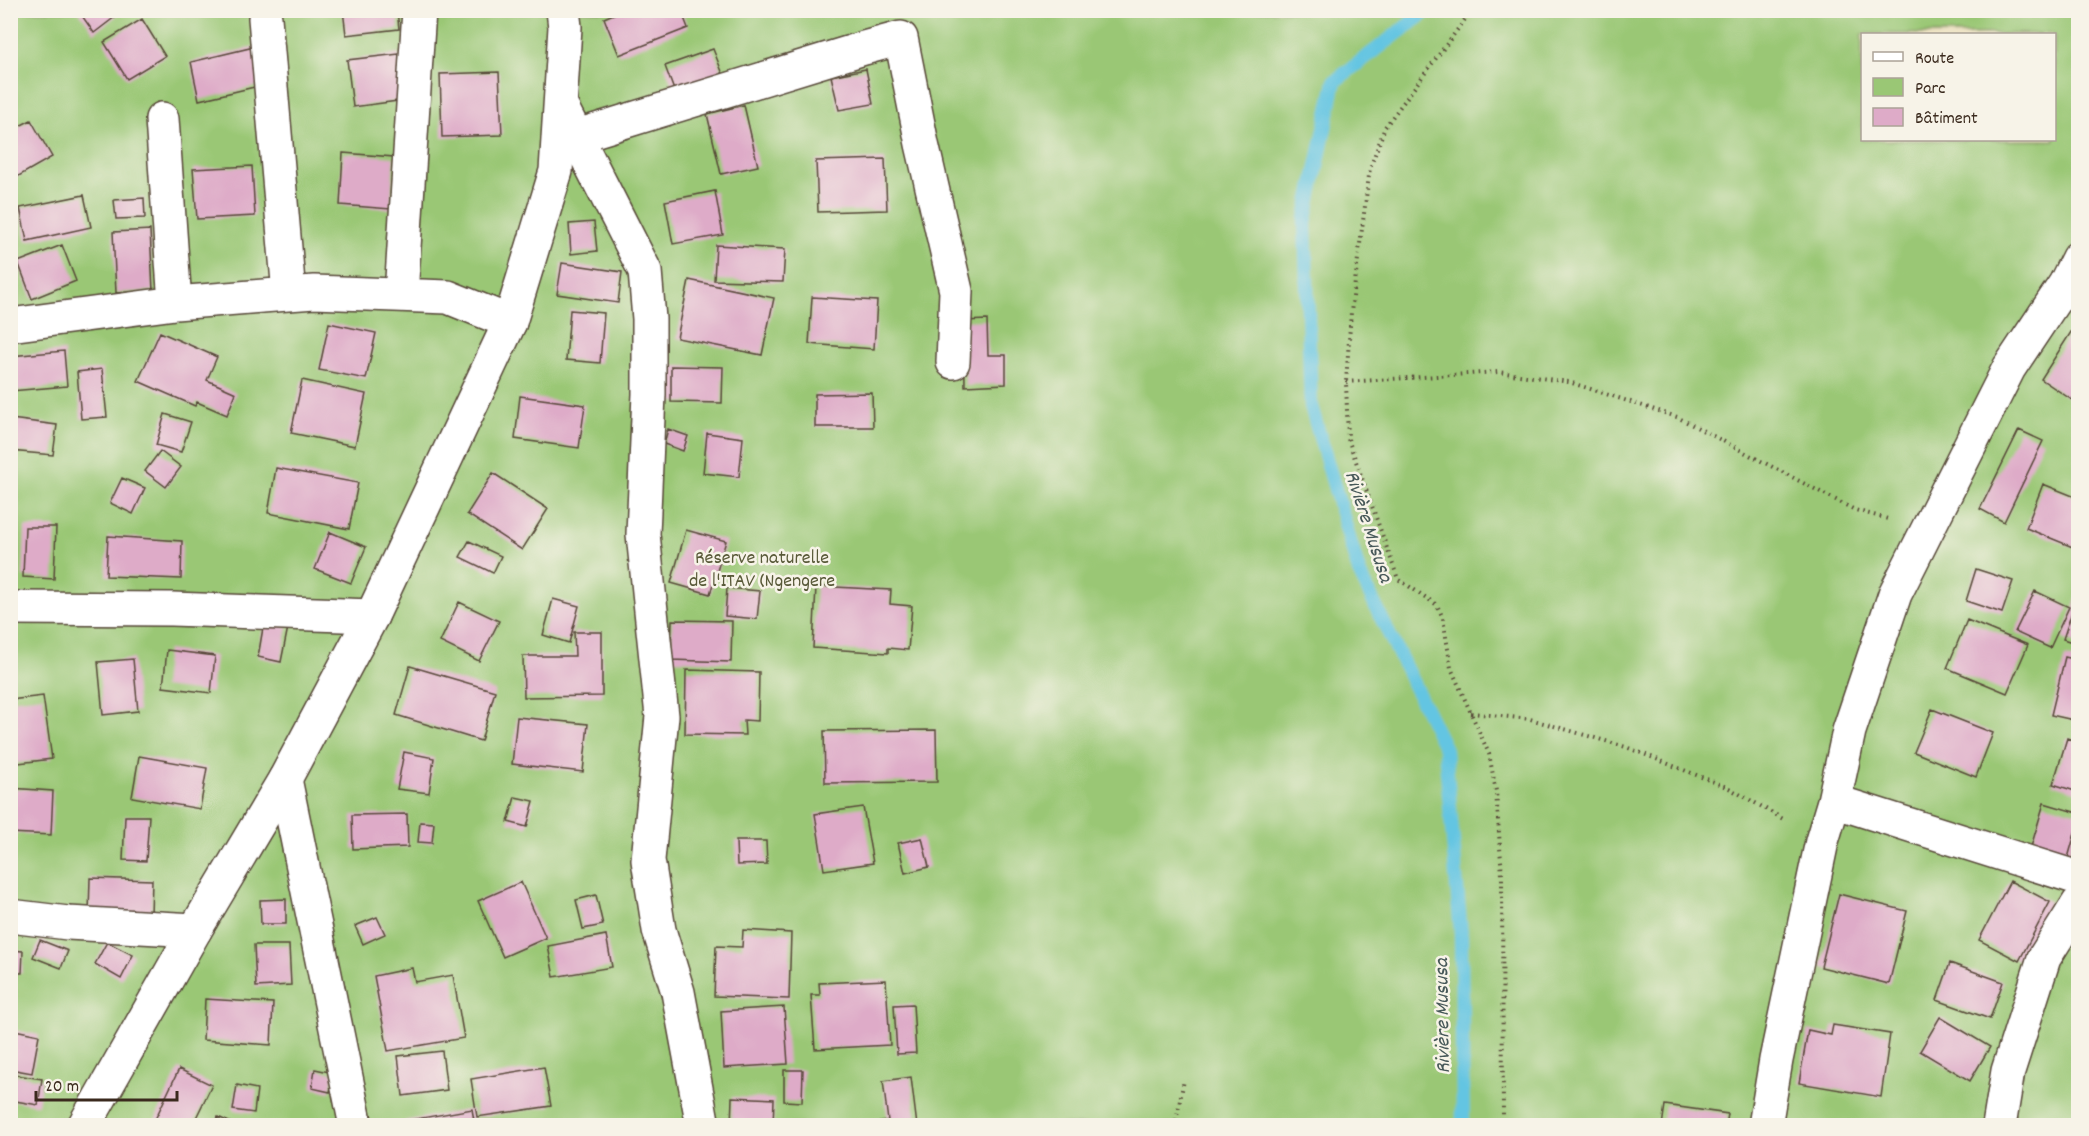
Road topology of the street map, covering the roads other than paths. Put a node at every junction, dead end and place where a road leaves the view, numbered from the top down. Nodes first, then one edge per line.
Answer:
1 (419, 10) edge
2 (563, 10) edge
3 (265, 18) dead end
4 (561, 106) junction
5 (162, 119) dead end
6 (577, 136) junction
7 (2079, 258) edge
8 (290, 294) junction
9 (401, 295) junction
10 (175, 303) junction
11 (510, 322) junction
12 (10, 325) edge
13 (953, 362) dead end
14 (10, 608) edge
15 (372, 616) junction
16 (285, 779) junction
17 (1834, 801) junction
18 (2079, 878) edge
19 (2079, 904) edge
20 (10, 916) edge
21 (195, 930) junction
22 (84, 1125) edge
23 (356, 1125) edge
24 (703, 1125) edge
25 (1765, 1125) edge
26 (1999, 1125) edge

1 - 9 street
2 - 4 street
3 - 8 street
4 - 6 street
4 - 11 street
5 - 10 street
6 - 13 street
6 - 24 street
7 - 17 street
8 - 9 street
8 - 10 street
9 - 11 street
10 - 12 street
11 - 15 street
14 - 15 street
15 - 16 street
16 - 21 street
16 - 23 street
17 - 18 street
17 - 25 street
19 - 26 street
20 - 21 street
21 - 22 street

